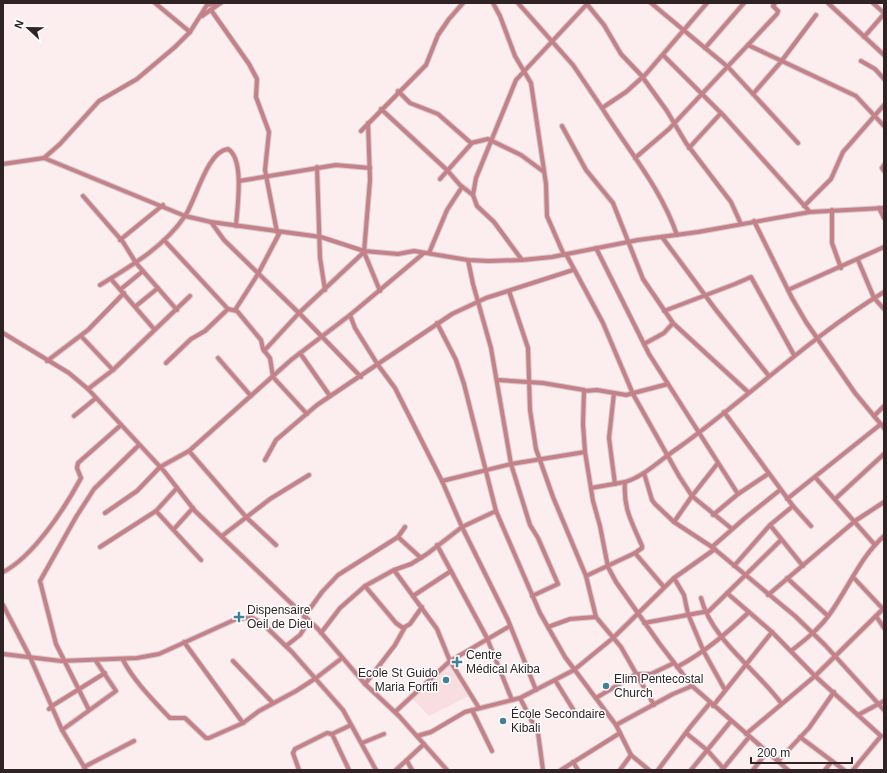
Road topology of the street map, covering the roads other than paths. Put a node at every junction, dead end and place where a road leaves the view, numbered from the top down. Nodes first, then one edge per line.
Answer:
1 (155, 3) edge
2 (463, 3) edge
3 (493, 3) edge
4 (518, 3) edge
5 (587, 3) edge
6 (651, 3) edge
7 (744, 3) edge
8 (828, 3) edge
9 (873, 3) edge
10 (220, 4) edge
11 (705, 4) edge
12 (773, 4) edge
13 (210, 10) junction
14 (884, 14) edge
15 (816, 15) dead end
16 (201, 16) junction
17 (684, 30) junction
18 (190, 32) junction
19 (864, 37) junction
20 (552, 40) junction
21 (748, 46) junction
22 (705, 48) junction
23 (662, 55) junction
24 (884, 55) edge
25 (782, 61) junction
26 (861, 61) dead end
27 (728, 67) junction
28 (524, 71) junction
29 (642, 78) junction
30 (884, 79) edge
31 (398, 91) junction
32 (702, 94) junction
33 (753, 94) junction
34 (884, 104) edge
35 (602, 108) junction
36 (381, 109) junction
37 (721, 113) junction
38 (874, 115) junction
39 (368, 123) junction
40 (673, 124) junction
41 (562, 126) dead end
42 (884, 126) edge
43 (360, 131) dead end
44 (491, 141) junction
45 (472, 143) junction
46 (798, 143) dead end
47 (689, 148) junction
48 (44, 158) junction
49 (635, 158) junction
50 (3, 164) edge
51 (884, 165) edge
52 (316, 167) junction
53 (370, 168) junction
54 (447, 170) junction
55 (884, 171) edge
56 (544, 172) junction
57 (266, 177) junction
58 (440, 179) dead end
59 (239, 181) junction
60 (462, 187) junction
61 (473, 195) junction
62 (83, 196) dead end
63 (163, 205) junction
64 (804, 206) junction
65 (879, 208) junction
66 (884, 208) edge
67 (832, 210) junction
68 (810, 212) junction
69 (185, 216) junction
70 (884, 218) edge
71 (754, 221) junction
72 (211, 222) junction
73 (740, 224) junction
74 (236, 226) junction
75 (278, 232) junction
76 (677, 235) junction
77 (321, 237) junction
78 (662, 237) junction
79 (120, 240) junction
80 (164, 240) junction
81 (628, 243) junction
82 (884, 247) edge
83 (596, 248) junction
84 (364, 251) junction
85 (424, 253) junction
86 (429, 253) junction
87 (565, 254) junction
88 (468, 260) junction
89 (522, 260) junction
90 (858, 260) junction
91 (136, 263) junction
92 (841, 268) junction
93 (143, 270) junction
94 (573, 270) junction
95 (258, 274) junction
96 (111, 279) junction
97 (100, 285) dead end
98 (158, 288) junction
99 (325, 290) junction
100 (788, 290) junction
101 (122, 291) junction
102 (380, 291) junction
103 (509, 291) junction
104 (884, 292) edge
105 (705, 295) junction
106 (190, 296) dead end
107 (874, 298) junction
108 (478, 302) junction
109 (136, 306) junction
110 (228, 309) junction
111 (884, 309) edge
112 (176, 310) junction
113 (235, 310) junction
114 (664, 310) junction
115 (299, 313) junction
116 (350, 316) junction
117 (437, 323) junction
118 (674, 324) junction
119 (154, 329) junction
120 (3, 333) edge
121 (81, 336) junction
122 (322, 336) junction
123 (817, 338) junction
124 (644, 344) junction
125 (264, 351) junction
126 (300, 353) junction
127 (794, 355) junction
128 (218, 358) dead end
129 (47, 361) junction
130 (166, 364) dead end
131 (378, 365) junction
132 (113, 370) junction
133 (769, 376) junction
134 (273, 377) junction
135 (361, 377) junction
136 (497, 380) junction
137 (530, 382) junction
138 (668, 384) junction
139 (88, 389) junction
140 (584, 390) junction
141 (748, 392) junction
142 (614, 393) junction
143 (633, 394) junction
144 (251, 396) junction
145 (330, 396) junction
146 (96, 398) junction
147 (884, 406) edge
148 (724, 412) junction
149 (307, 414) junction
150 (74, 416) dead end
151 (874, 416) junction
152 (881, 424) junction
153 (122, 425) junction
154 (884, 428) edge
155 (699, 433) junction
156 (139, 445) junction
157 (189, 451) junction
158 (584, 452) junction
159 (668, 454) junction
160 (884, 454) edge
161 (540, 459) junction
162 (265, 460) dead end
163 (718, 463) junction
164 (511, 464) junction
165 (160, 467) junction
166 (485, 471) junction
167 (644, 473) junction
168 (768, 474) junction
169 (309, 475) dead end
170 (815, 476) junction
171 (442, 481) junction
172 (624, 482) junction
173 (615, 484) junction
174 (177, 488) junction
175 (591, 488) junction
176 (780, 490) junction
177 (738, 494) junction
178 (692, 496) junction
179 (787, 499) junction
180 (835, 499) junction
181 (884, 502) edge
182 (792, 506) junction
183 (193, 508) junction
184 (156, 510) junction
185 (496, 511) junction
186 (105, 513) dead end
187 (713, 515) junction
188 (246, 518) junction
189 (855, 521) junction
190 (674, 522) junction
191 (770, 525) junction
192 (812, 526) dead end
193 (462, 527) junction
194 (405, 528) dead end
195 (732, 529) junction
196 (174, 530) junction
197 (222, 536) junction
198 (884, 536) edge
199 (398, 537) junction
200 (780, 540) junction
201 (276, 545) dead end
202 (438, 545) junction
203 (875, 545) junction
204 (100, 547) dead end
205 (713, 548) junction
206 (635, 553) junction
207 (421, 558) junction
208 (201, 560) dead end
209 (734, 566) junction
210 (802, 566) junction
211 (608, 567) junction
212 (394, 570) junction
213 (451, 571) junction
214 (3, 572) edge
215 (586, 576) junction
216 (746, 576) junction
217 (853, 577) junction
218 (674, 578) junction
219 (787, 578) junction
220 (365, 586) junction
221 (664, 587) junction
222 (727, 593) junction
223 (768, 595) junction
224 (413, 596) junction
225 (532, 596) junction
226 (701, 598) dead end
227 (3, 605) edge
228 (422, 607) junction
229 (884, 608) edge
230 (705, 612) junction
231 (749, 612) junction
232 (637, 613) junction
233 (688, 614) junction
234 (596, 616) junction
235 (828, 616) junction
236 (876, 616) junction
237 (304, 617) junction
238 (309, 621) junction
239 (644, 623) junction
240 (510, 626) junction
241 (405, 627) junction
242 (548, 627) junction
243 (884, 628) edge
244 (772, 632) junction
245 (321, 633) junction
246 (813, 634) junction
247 (723, 637) junction
248 (487, 638) junction
249 (613, 638) junction
250 (184, 642) junction
251 (286, 646) junction
252 (791, 651) junction
253 (704, 652) junction
254 (3, 654) edge
255 (834, 656) junction
256 (30, 657) junction
257 (342, 658) junction
258 (124, 660) junction
259 (63, 661) junction
260 (96, 661) junction
261 (232, 661) dead end
262 (450, 661) junction
263 (674, 663) junction
264 (745, 665) junction
265 (678, 668) junction
266 (574, 670) junction
267 (105, 673) junction
268 (636, 674) junction
269 (814, 676) junction
270 (316, 678) junction
271 (555, 680) junction
272 (365, 684) junction
273 (692, 686) junction
274 (78, 689) junction
275 (536, 690) junction
276 (725, 690) junction
277 (834, 692) junction
278 (520, 698) junction
279 (596, 698) junction
280 (512, 700) junction
281 (884, 701) edge
282 (781, 702) junction
283 (274, 703) junction
284 (712, 704) junction
285 (879, 704) junction
286 (654, 705) junction
287 (50, 707) junction
288 (479, 708) junction
289 (89, 710) junction
290 (472, 710) junction
291 (884, 710) edge
292 (395, 712) junction
293 (576, 714) dead end
294 (858, 715) junction
295 (731, 721) junction
296 (243, 723) junction
297 (351, 725) junction
298 (616, 725) junction
299 (62, 730) junction
300 (620, 733) junction
301 (686, 733) junction
302 (332, 734) junction
303 (384, 734) dead end
304 (417, 736) junction
305 (747, 736) junction
306 (800, 737) junction
307 (134, 741) dead end
308 (362, 743) junction
309 (424, 744) junction
310 (707, 750) junction
311 (492, 751) dead end
312 (767, 752) junction
313 (631, 755) junction
314 (407, 761) junction
315 (832, 761) junction
316 (573, 762) junction
317 (778, 762) junction
318 (85, 768) edge
319 (723, 769) edge
320 (299, 770) edge
321 (349, 770) edge
322 (376, 770) edge
323 (396, 770) edge
324 (412, 770) edge
325 (447, 770) edge
326 (543, 770) edge
327 (561, 770) edge
328 (578, 770) edge
329 (620, 770) edge
330 (649, 770) edge
331 (658, 770) edge
332 (691, 770) edge
333 (753, 770) edge
334 (788, 770) edge
335 (825, 770) edge
336 (844, 770) edge
337 (853, 770) edge

1 - 18 street
2 - 31 street
3 - 28 street
4 - 20 street
5 - 20 street
5 - 29 street
6 - 17 street
7 - 22 street
8 - 19 street
9 - 14 street
10 - 13 street
10 - 16 street
11 - 17 street
12 - 21 street
13 - 16 street
13 - 57 street
14 - 19 street
15 - 25 street
16 - 18 street
17 - 22 street
17 - 23 street
18 - 48 street
19 - 24 street
20 - 28 street
20 - 35 street
21 - 25 street
21 - 27 street
22 - 27 street
23 - 29 street
23 - 32 street
25 - 33 street
25 - 38 street
26 - 30 street
27 - 32 street
27 - 33 street
28 - 44 street
28 - 56 street
29 - 35 street
29 - 40 street
31 - 36 street
31 - 45 street
32 - 37 street
32 - 40 street
33 - 46 street
34 - 38 street
35 - 49 street
36 - 39 street
36 - 54 street
37 - 47 street
37 - 64 street
38 - 42 street
38 - 64 street
39 - 43 street
39 - 53 street
40 - 47 street
40 - 49 street
41 - 81 street
44 - 45 street
44 - 56 street
44 - 61 street
45 - 54 street
47 - 73 street
48 - 50 street
48 - 63 street
49 - 76 street
51 - 55 street
52 - 53 street
52 - 57 street
52 - 77 street
53 - 84 street
54 - 58 street
54 - 60 street
56 - 87 street
57 - 59 street
57 - 75 street
59 - 69 street
59 - 74 street
60 - 61 street
60 - 86 street
61 - 89 street
62 - 79 street
63 - 69 street
63 - 79 street
64 - 68 street
65 - 66 street
65 - 67 street
65 - 70 street
67 - 68 street
67 - 92 street
68 - 71 street
69 - 72 street
69 - 80 street
71 - 73 street
71 - 100 street
72 - 74 street
72 - 95 street
73 - 76 street
74 - 75 street
75 - 77 street
75 - 95 street
76 - 78 street
77 - 84 street
77 - 99 street
78 - 81 street
78 - 105 street
79 - 91 street
80 - 91 street
80 - 110 street
81 - 83 street
81 - 114 street
82 - 90 street
83 - 87 street
83 - 124 street
84 - 85 street
84 - 99 street
84 - 102 street
85 - 86 street
85 - 102 street
86 - 88 street
87 - 89 street
87 - 94 street
88 - 89 street
88 - 108 street
90 - 92 street
90 - 107 street
91 - 93 street
91 - 96 street
92 - 100 street
93 - 98 street
93 - 101 street
94 - 103 street
94 - 143 street
95 - 113 street
95 - 115 street
96 - 97 street
96 - 101 street
98 - 109 street
98 - 112 street
99 - 115 street
100 - 123 street
101 - 109 street
101 - 121 street
102 - 116 street
103 - 108 street
103 - 137 street
104 - 107 street
105 - 114 street
105 - 127 street
105 - 133 street
106 - 112 street
107 - 111 street
107 - 123 street
108 - 117 street
108 - 136 street
109 - 119 street
110 - 113 street
110 - 130 street
112 - 119 street
113 - 125 street
114 - 118 street
115 - 122 street
115 - 125 street
116 - 122 street
116 - 131 street
117 - 131 street
117 - 166 street
118 - 124 street
118 - 141 street
119 - 132 street
120 - 129 street
121 - 129 street
121 - 132 street
122 - 126 street
122 - 135 street
123 - 127 street
123 - 151 street
124 - 138 street
125 - 134 street
126 - 134 street
126 - 145 street
127 - 133 street
128 - 144 street
129 - 139 street
131 - 135 street
131 - 171 street
132 - 139 street
133 - 141 street
134 - 144 street
134 - 149 street
135 - 145 street
136 - 137 street
136 - 164 street
137 - 140 street
137 - 161 street
138 - 143 street
138 - 155 street
139 - 146 street
140 - 142 street
140 - 158 street
141 - 148 street
142 - 143 street
142 - 173 street
143 - 159 street
144 - 157 street
145 - 149 street
146 - 150 street
146 - 153 street
147 - 151 street
148 - 155 street
148 - 168 street
149 - 162 street
151 - 152 street
152 - 154 street
152 - 170 street
153 - 156 street
153 - 214 street
155 - 159 street
155 - 163 street
156 - 165 street
156 - 259 street
157 - 165 street
157 - 188 street
158 - 161 street
158 - 175 street
159 - 167 street
159 - 178 street
160 - 180 street
161 - 164 street
161 - 215 street
163 - 177 street
163 - 178 street
164 - 166 street
164 - 225 street
165 - 174 street
165 - 186 street
166 - 171 street
166 - 185 street
167 - 172 street
167 - 190 street
168 - 176 street
168 - 177 street
169 - 188 street
170 - 179 street
170 - 180 street
171 - 193 street
172 - 173 street
172 - 206 street
173 - 175 street
174 - 183 street
174 - 184 street
175 - 211 street
176 - 179 street
176 - 195 street
177 - 187 street
178 - 187 street
178 - 190 street
179 - 182 street
180 - 189 street
181 - 189 street
182 - 191 street
182 - 192 street
183 - 196 street
183 - 197 street
184 - 196 street
184 - 204 street
185 - 193 street
185 - 225 street
187 - 195 street
188 - 197 street
188 - 201 street
189 - 203 street
189 - 210 street
190 - 205 street
191 - 200 street
191 - 209 street
193 - 202 street
193 - 240 street
194 - 199 street
195 - 205 street
196 - 208 street
197 - 237 street
198 - 203 street
199 - 207 street
199 - 237 street
200 - 210 street
200 - 216 street
202 - 207 street
202 - 213 street
203 - 217 street
205 - 209 street
205 - 218 street
206 - 211 street
206 - 221 street
207 - 212 street
209 - 216 street
210 - 219 street
211 - 215 street
211 - 232 street
212 - 220 street
212 - 224 street
213 - 224 street
213 - 248 street
215 - 234 street
216 - 222 street
216 - 223 street
217 - 229 street
217 - 235 street
218 - 221 street
218 - 233 street
219 - 223 street
219 - 235 street
220 - 241 street
220 - 245 street
221 - 232 street
222 - 230 street
222 - 231 street
223 - 246 street
224 - 228 street
225 - 242 street
226 - 230 street
227 - 256 street
228 - 241 street
228 - 262 street
229 - 236 street
230 - 233 street
230 - 247 street
231 - 244 street
231 - 247 street
232 - 239 street
232 - 249 street
233 - 239 street
233 - 253 street
234 - 242 street
234 - 249 street
235 - 246 street
236 - 243 street
236 - 255 street
237 - 238 street
238 - 245 street
238 - 251 street
239 - 263 street
240 - 248 street
240 - 275 street
241 - 272 street
242 - 266 street
244 - 252 street
244 - 264 street
245 - 257 street
246 - 252 street
246 - 255 street
247 - 253 street
247 - 264 street
248 - 262 street
248 - 280 street
249 - 266 street
249 - 268 street
250 - 251 street
250 - 258 street
250 - 296 street
251 - 270 street
252 - 269 street
253 - 265 street
253 - 276 street
254 - 256 street
255 - 269 street
255 - 285 street
256 - 259 street
256 - 287 street
257 - 270 street
257 - 272 street
258 - 260 street
258 - 296 street
259 - 260 street
259 - 274 street
260 - 267 street
261 - 283 street
262 - 288 street
262 - 292 street
263 - 265 street
263 - 268 street
264 - 276 street
264 - 282 street
265 - 273 street
266 - 271 street
266 - 279 street
267 - 274 street
267 - 289 street
268 - 279 street
268 - 286 street
269 - 277 street
269 - 282 street
270 - 283 street
270 - 297 street
271 - 275 street
271 - 293 street
272 - 292 street
273 - 284 street
273 - 286 street
274 - 287 street
274 - 289 street
275 - 278 street
276 - 284 street
277 - 294 street
277 - 306 street
278 - 280 street
278 - 326 street
279 - 298 street
280 - 288 street
281 - 285 street
282 - 305 street
283 - 296 street
284 - 295 street
284 - 301 street
285 - 291 street
285 - 294 street
286 - 298 street
287 - 299 street
288 - 290 street
289 - 299 street
290 - 304 street
290 - 311 street
292 - 304 street
294 - 337 street
295 - 305 street
295 - 310 street
297 - 302 street
297 - 308 street
298 - 300 street
299 - 318 street
300 - 313 street
300 - 316 street
301 - 310 street
301 - 331 street
302 - 320 street
302 - 321 street
303 - 308 street
304 - 309 street
305 - 312 street
305 - 319 street
306 - 315 street
306 - 317 street
307 - 318 street
308 - 322 street
309 - 314 street
309 - 325 street
310 - 319 street
310 - 332 street
312 - 317 street
312 - 333 street
313 - 329 street
313 - 330 street
314 - 323 street
314 - 324 street
315 - 335 street
315 - 336 street
316 - 327 street
316 - 328 street
317 - 334 street

